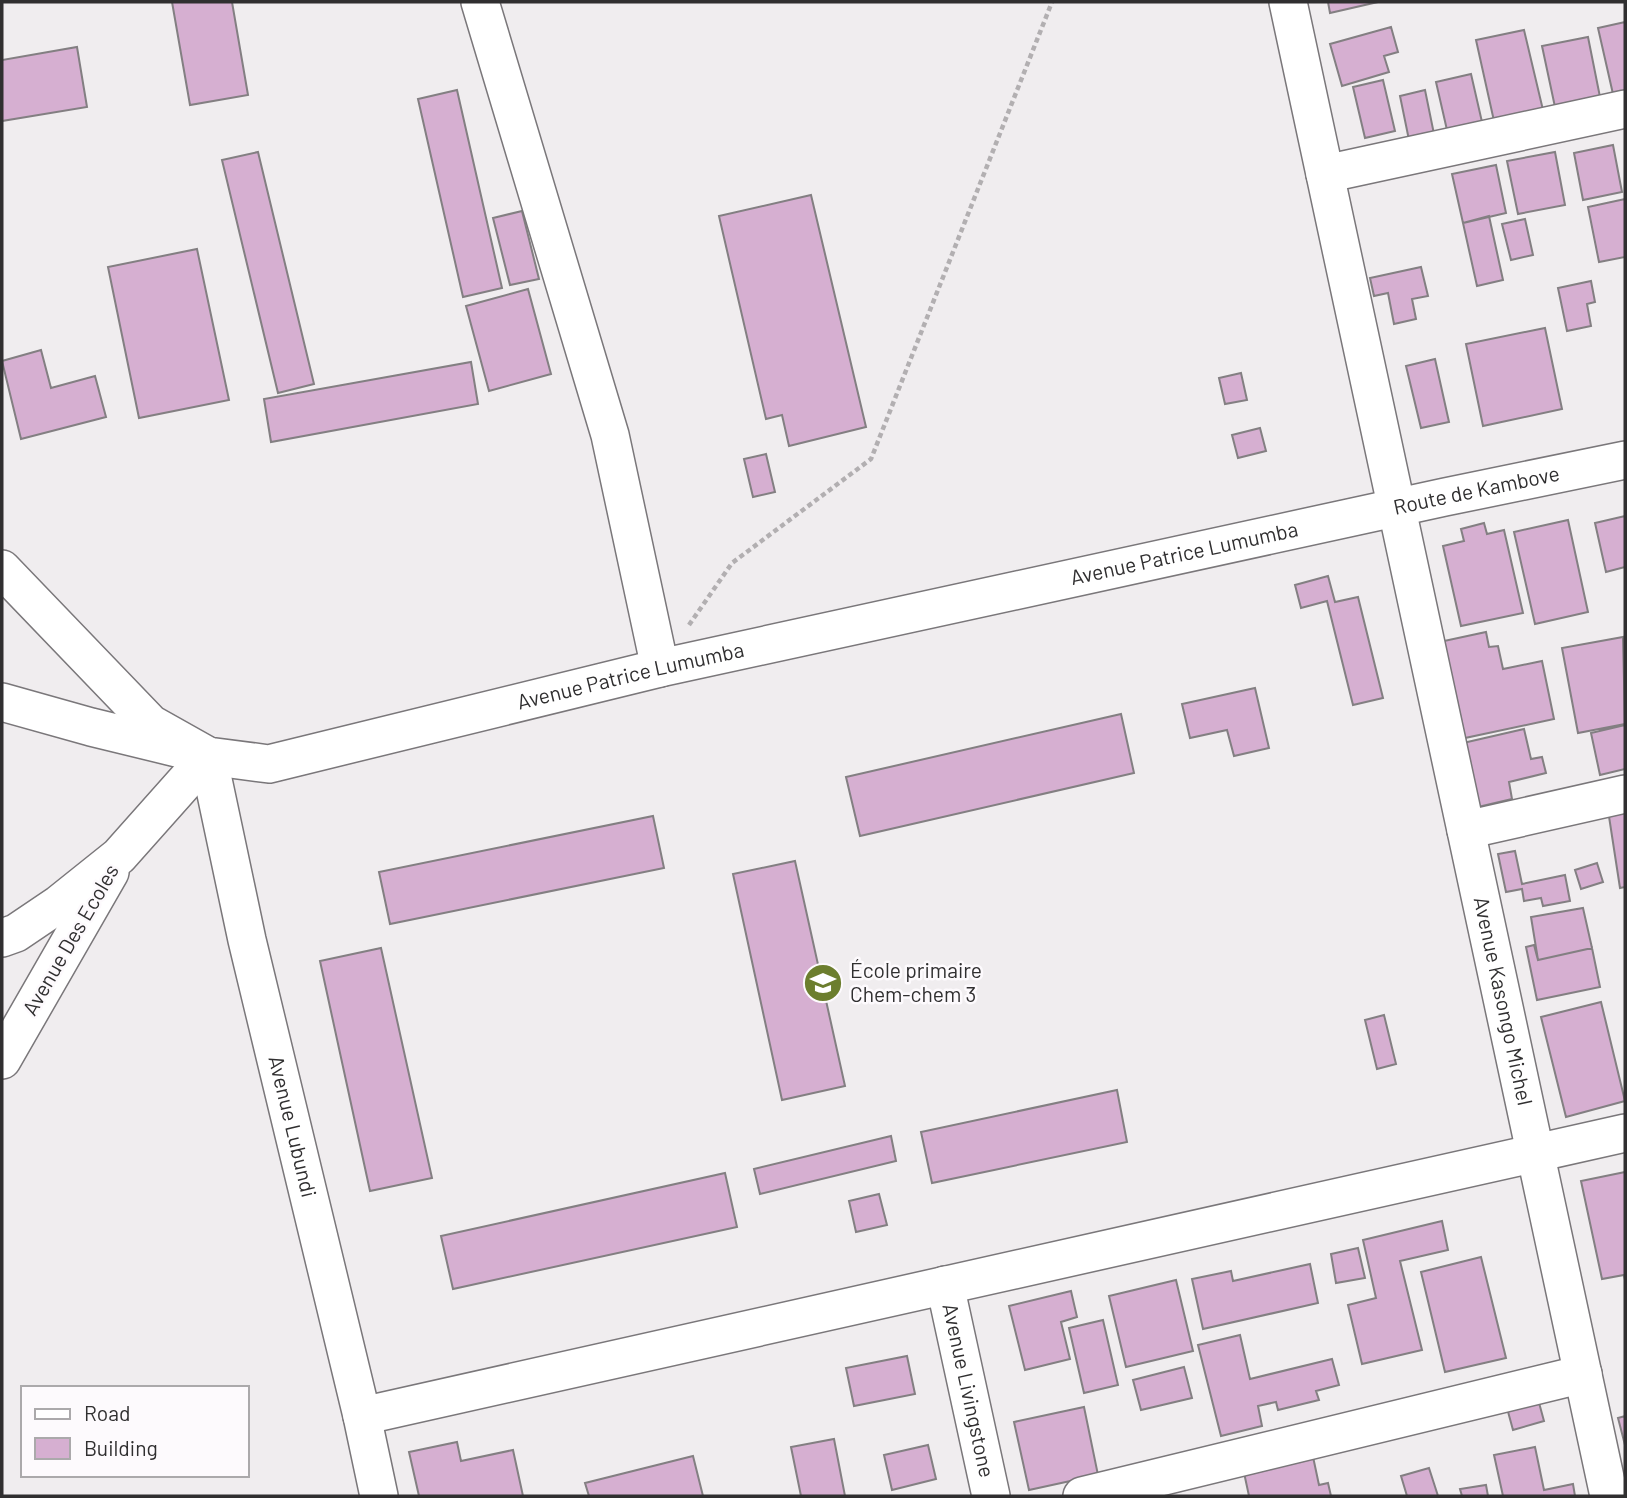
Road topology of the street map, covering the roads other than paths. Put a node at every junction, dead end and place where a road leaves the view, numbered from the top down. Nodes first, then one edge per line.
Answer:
1 (480, 2) edge
2 (1288, 2) edge
3 (1625, 109) edge
4 (1325, 174) junction
5 (1625, 460) edge
6 (1396, 507) junction
7 (1328, 523) joint
8 (2, 569) edge
9 (660, 668) junction
10 (2, 702) edge
11 (208, 756) junction
12 (1625, 794) edge
13 (1466, 830) junction
14 (119, 856) junction
15 (2, 938) edge
16 (2, 1060) edge
17 (1625, 1133) edge
18 (1535, 1152) junction
19 (945, 1285) junction
20 (1583, 1374) junction
21 (362, 1416) junction
22 (1614, 1487) edge
23 (379, 1496) edge
24 (991, 1496) edge
25 (1082, 1496) edge

1 - 9 street
2 - 4 street, Avenue Kasongo Michel
3 - 4 street
4 - 6 street, Avenue Kasongo Michel
5 - 6 street, Route de Kambove
6 - 7 street, Route de Kambove
6 - 13 street, Avenue Kasongo Michel
7 - 9 street, Avenue Patrice Lumumba
8 - 11 street, Avenue Patrice Lumumba
9 - 11 street, Avenue Patrice Lumumba
10 - 11 street
11 - 14 street
11 - 21 street, Avenue Lubundi
12 - 13 street
13 - 18 street, Avenue Kasongo Michel
14 - 15 street
14 - 16 street, Avenue Des Ecoles
17 - 18 street
18 - 19 street
18 - 20 street, Avenue Kasongo Michel
19 - 21 street
19 - 24 street, Avenue Livingstone
20 - 22 street, Avenue Kasongo Michel
20 - 25 street
21 - 23 street, Avenue Lubundi

